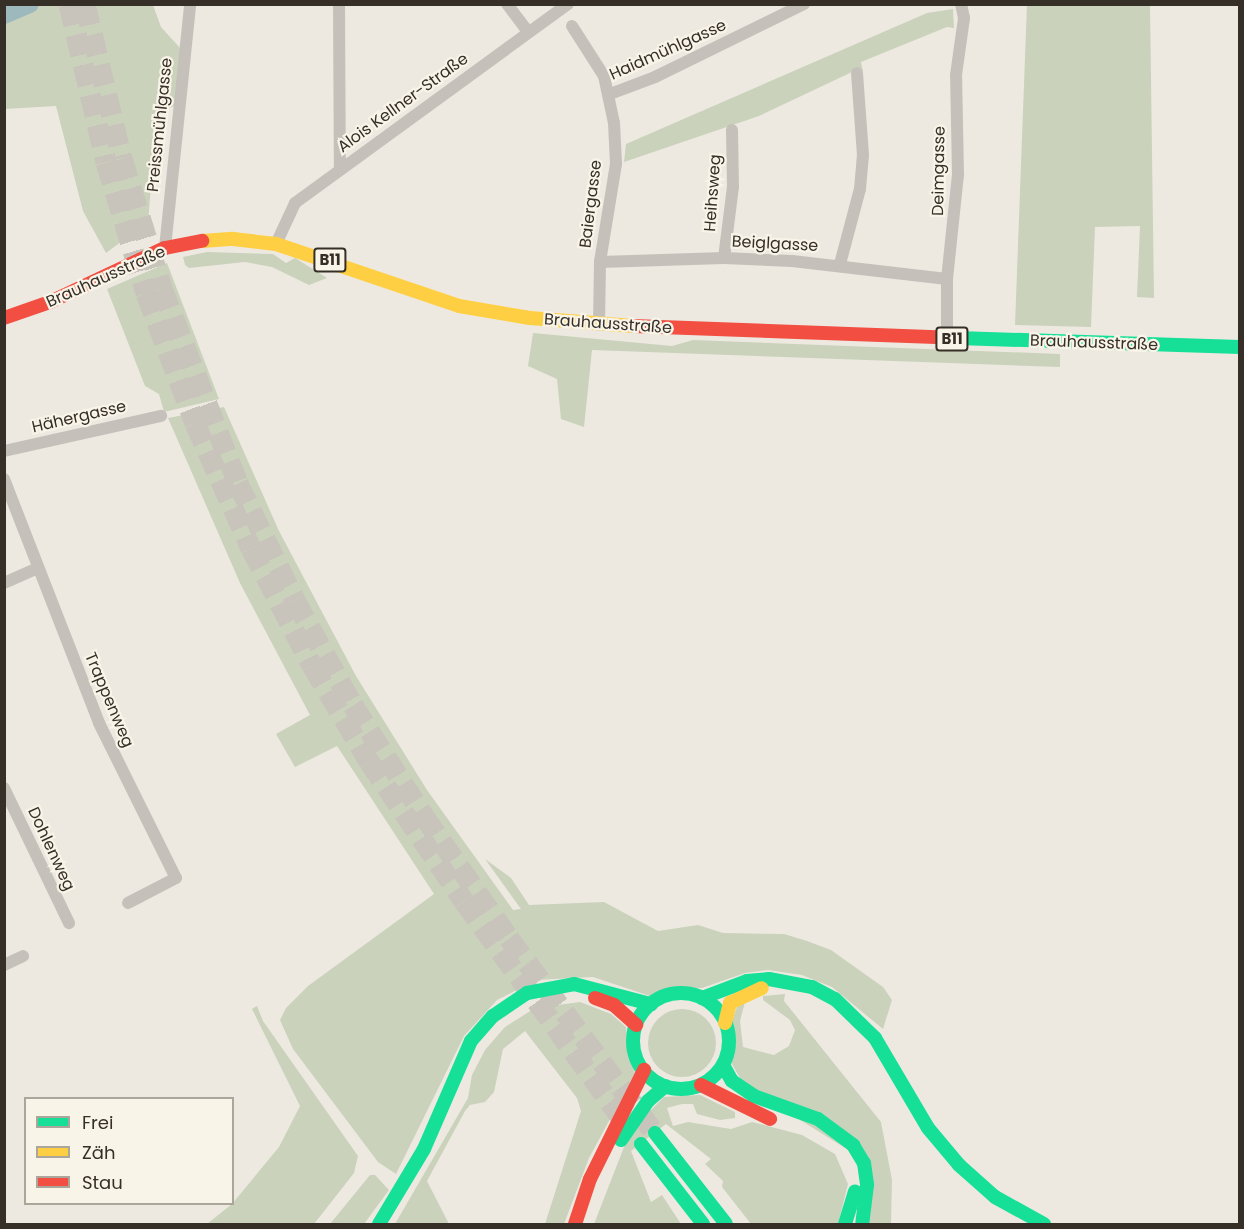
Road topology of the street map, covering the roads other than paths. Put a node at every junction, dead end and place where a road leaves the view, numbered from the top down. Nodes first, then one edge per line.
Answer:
1 (190, 4) edge
2 (339, 4) edge
3 (507, 4) edge
4 (568, 4) edge
5 (804, 4) edge
6 (961, 4) edge
7 (572, 26) dead end
8 (528, 33) junction
9 (857, 73) dead end
10 (610, 94) junction
11 (732, 130) dead end
12 (340, 169) junction
13 (276, 244) junction
14 (165, 248) junction
15 (724, 258) junction
16 (600, 262) junction
17 (840, 264) junction
18 (947, 279) junction
19 (4, 318) edge
20 (599, 325) junction
21 (947, 339) junction
22 (1239, 347) edge
23 (161, 416) dead end
24 (4, 451) edge
25 (4, 479) edge
26 (38, 568) junction
27 (4, 583) edge
28 (4, 788) edge
29 (128, 903) dead end
30 (69, 923) dead end
31 (23, 956) dead end
32 (4, 965) edge
33 (790, 982) junction
34 (702, 998) junction
35 (651, 1004) junction
36 (725, 1023) junction
37 (636, 1025) junction
38 (723, 1065) junction
39 (644, 1070) junction
40 (456, 1078) junction
41 (700, 1085) junction
42 (665, 1086) junction
43 (655, 1133) tunnel mouth
44 (641, 1144) tunnel mouth
45 (664, 1175) junction
46 (696, 1186) junction
47 (379, 1224) edge
48 (575, 1224) edge
49 (588, 1224) edge
50 (689, 1224) edge
51 (703, 1224) edge
52 (726, 1224) edge
53 (740, 1224) edge
54 (845, 1224) edge
55 (862, 1224) edge
56 (1044, 1224) edge

1 - 14 street, Preissmühlgasse
2 - 12 street
3 - 8 street
4 - 8 street, Alois Kellner-Straße
5 - 10 street, Haidmühlgasse
6 - 18 street, Deimgasse
7 - 10 street, Baiergasse
8 - 12 street, Alois Kellner-Straße
9 - 17 street
10 - 16 street, Baiergasse
11 - 15 street, Heihsweg
12 - 13 street, Alois Kellner-Straße
13 - 14 main road, Brauhausstraße / B11
13 - 20 main road, Brauhausstraße / B11
14 - 19 main road, Brauhausstraße / B11
15 - 16 street, Beiglgasse
15 - 17 street, Beiglgasse
16 - 20 street, Baiergasse
17 - 18 street, Beiglgasse
18 - 21 street, Deimgasse
20 - 21 main road, Brauhausstraße / B11
21 - 22 main road, Brauhausstraße / B11
23 - 24 street, Hähergasse
25 - 26 street, Trappenweg
26 - 27 street
26 - 29 street, Trappenweg
28 - 30 street, Dohlenweg
31 - 32 street
33 - 34 main road
33 - 36 main road
33 - 56 main road
34 - 35 main road
34 - 36 main road
35 - 37 main road
35 - 40 main road
36 - 38 main road
37 - 39 main road
37 - 40 main road
38 - 41 main road
38 - 55 main road
39 - 42 main road
39 - 48 main road
40 - 47 main road
41 - 42 main road
41 - 54 main road
42 - 49 main road
43 - 46 main road
44 - 45 main road
45 - 50 main road
45 - 51 main road
46 - 52 main road
46 - 53 main road

